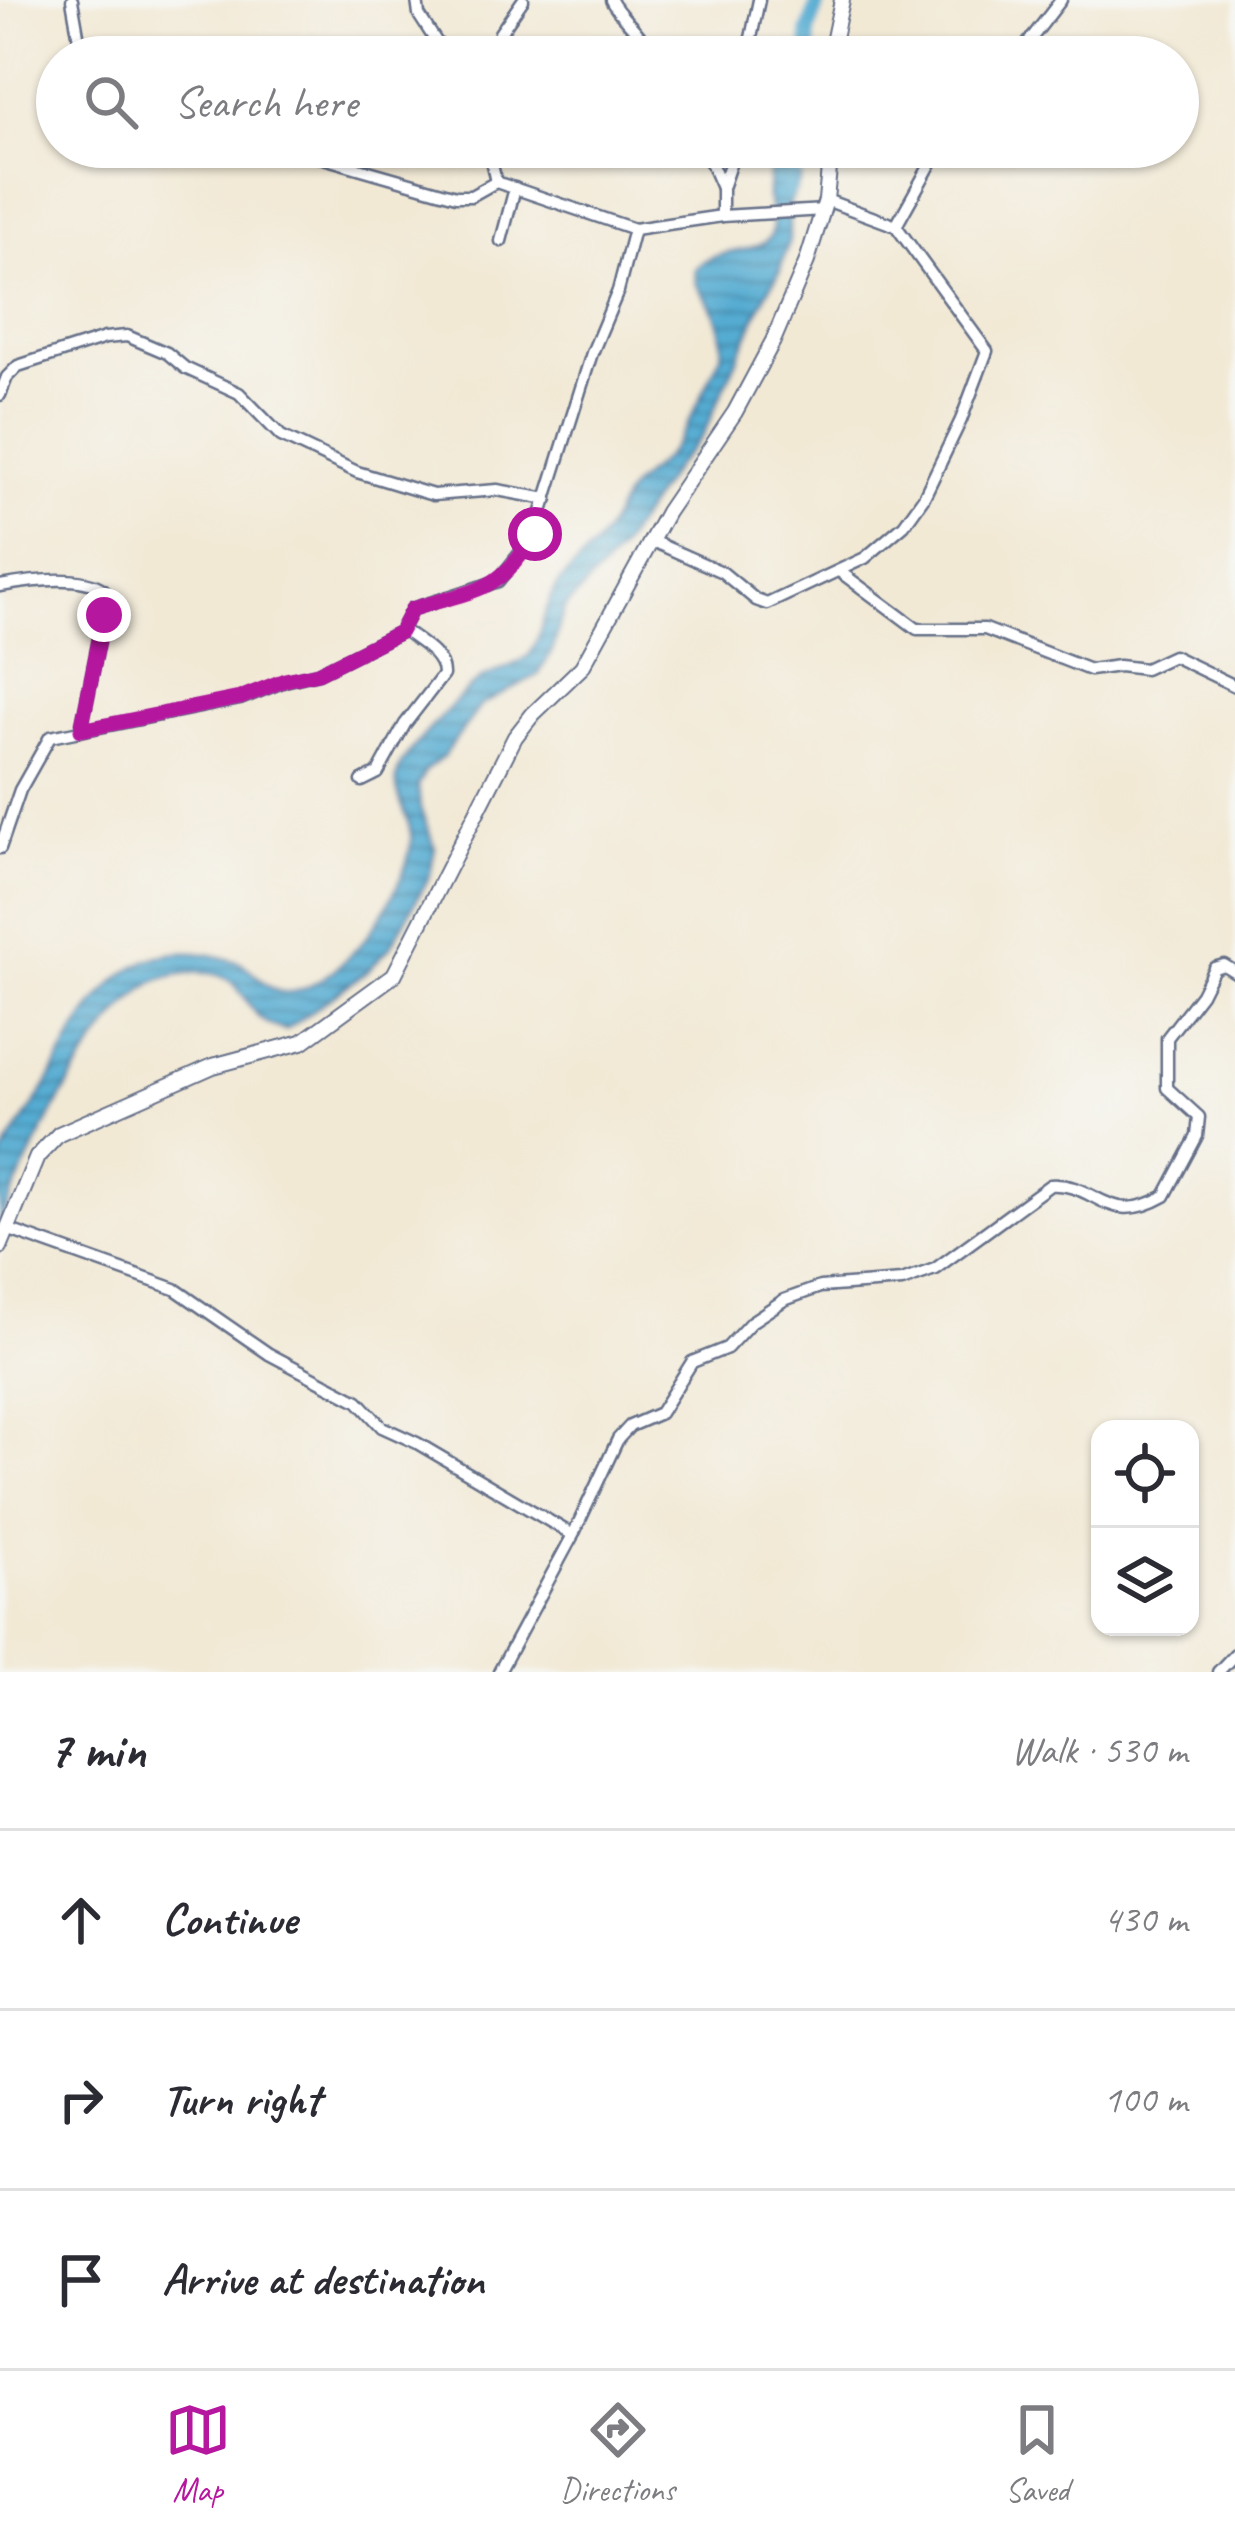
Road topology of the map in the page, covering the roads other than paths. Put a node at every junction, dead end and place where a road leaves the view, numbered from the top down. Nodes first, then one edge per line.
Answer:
1 (72, 0) edge
2 (417, 0) edge
3 (523, 0) edge
4 (611, 0) edge
5 (758, 0) edge
6 (842, 0) edge
7 (1061, 0) edge
8 (78, 36) edge
9 (432, 36) edge
10 (500, 36) edge
11 (638, 36) edge
12 (752, 36) edge
13 (834, 36) edge
14 (1033, 36) edge
15 (359, 168) edge
16 (493, 168) edge
17 (713, 168) edge
18 (729, 168) edge
19 (829, 168) edge
20 (928, 168) edge
21 (496, 182) junction
22 (515, 188) junction
23 (722, 188) junction
24 (825, 205) junction
25 (722, 216) junction
26 (896, 226) junction
27 (634, 229) junction
28 (501, 241) dead end
29 (0, 395) edge
30 (547, 499) junction
31 (652, 541) junction
32 (839, 571) junction
33 (0, 586) edge
34 (402, 629) junction
35 (1235, 686) edge
36 (81, 730) junction
37 (362, 781) dead end
38 (0, 848) edge
39 (1235, 972) edge
40 (7, 1228) junction
41 (0, 1247) edge
42 (573, 1535) junction
43 (1235, 1654) edge
44 (500, 1672) edge
45 (1218, 1672) edge

1 - 8 street
2 - 9 street
3 - 10 street
4 - 11 street
5 - 12 street
6 - 13 main road
7 - 14 street
15 - 21 street
16 - 21 street
17 - 23 street
18 - 23 street
19 - 24 main road
20 - 26 street
21 - 22 street
22 - 27 street
22 - 28 street
23 - 25 street
24 - 25 street
24 - 26 street
24 - 31 main road
25 - 27 street
26 - 32 street
27 - 30 street
29 - 30 street
30 - 34 street
31 - 32 street
31 - 40 main road
32 - 35 street
33 - 36 street
34 - 36 street
34 - 37 street
36 - 38 street
39 - 42 street
40 - 41 main road
40 - 42 street
42 - 44 street
43 - 45 street

